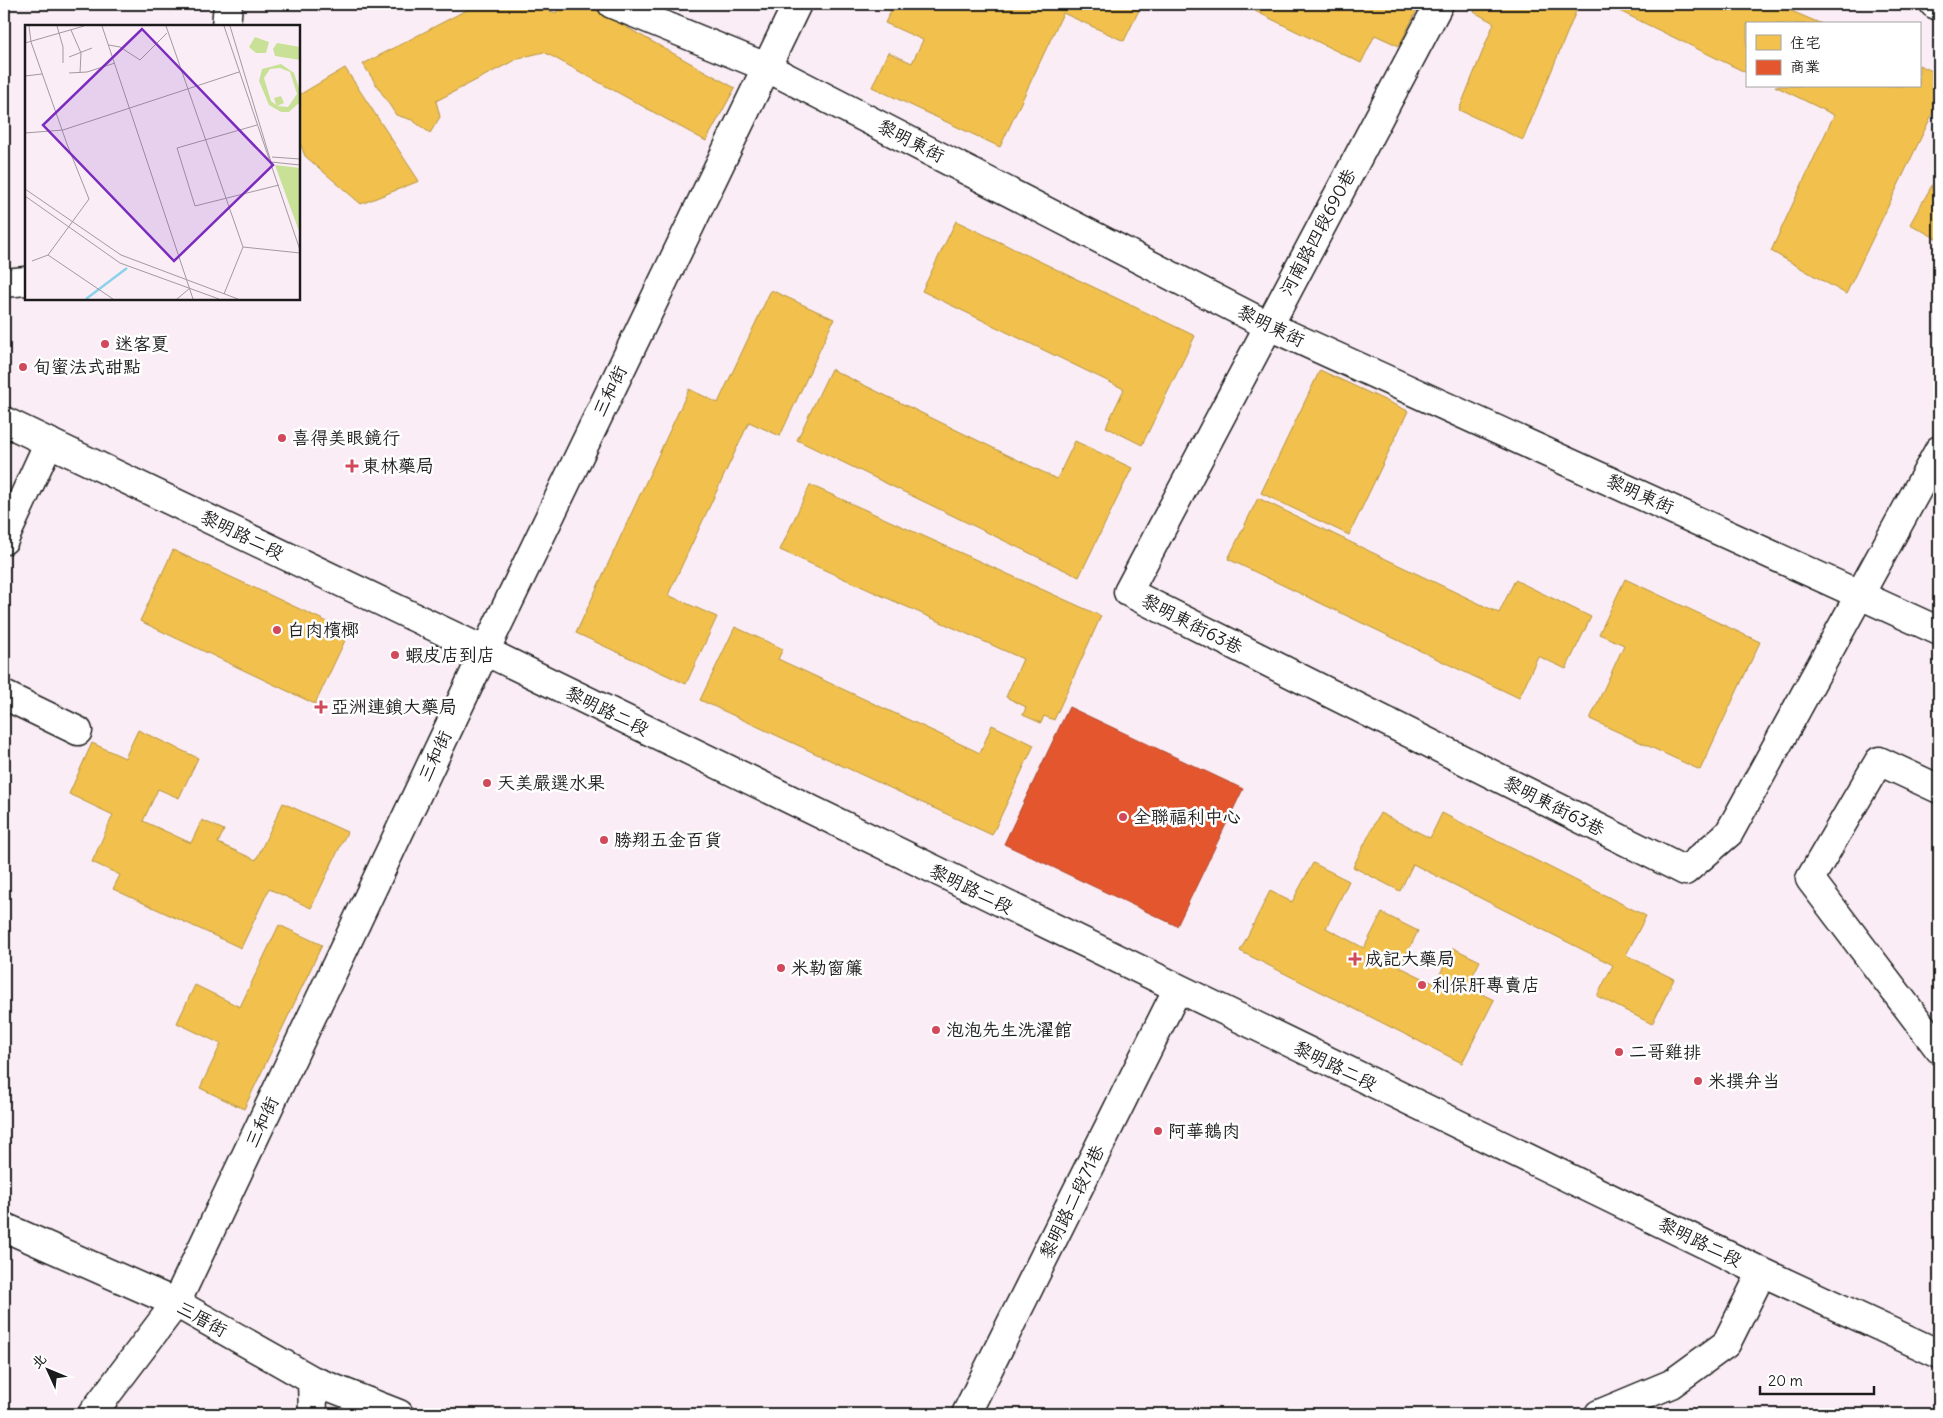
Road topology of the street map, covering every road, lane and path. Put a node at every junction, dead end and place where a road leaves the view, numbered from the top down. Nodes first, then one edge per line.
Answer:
1 (228, 4) edge
2 (612, 4) edge
3 (797, 4) edge
4 (1439, 4) edge
5 (1934, 4) edge
6 (1939, 6) edge
7 (226, 25) edge
8 (766, 67) junction
9 (25, 281) edge
10 (4, 283) edge
11 (1269, 326) junction
12 (4, 420) edge
13 (49, 442) junction
14 (1939, 450) edge
15 (4, 540) edge
16 (1128, 592) joint
17 (1860, 594) junction
18 (1939, 631) edge
19 (484, 651) junction
20 (4, 695) edge
21 (78, 731) dead end
22 (1939, 789) edge
23 (1178, 990) junction
24 (1939, 1049) edge
25 (4, 1227) edge
26 (1762, 1272) junction
27 (176, 1303) junction
28 (1939, 1354) edge
29 (312, 1380) junction
30 (92, 1414) edge
31 (312, 1414) edge
32 (399, 1414) edge
33 (966, 1414) edge
34 (1599, 1414) edge

1 - 7 street
2 - 8 street, 黎明東街
3 - 8 street, 三和街
4 - 11 street, 河南路四段690巷
5 - 6 street
8 - 11 street, 黎明東街
8 - 19 street, 三和街
9 - 10 street
11 - 16 street, 河南路四段690巷
11 - 17 street, 黎明東街
12 - 13 street, 黎明路二段
13 - 15 street
13 - 19 street, 黎明路二段
14 - 17 street
16 - 17 street, 黎明東街63巷
17 - 18 street, 黎明東街
19 - 23 street, 黎明路二段
19 - 27 street, 三和街
20 - 21 street
22 - 24 street
23 - 26 street, 黎明路二段
23 - 33 street, 黎明路二段71巷
25 - 27 street, 三厝街
26 - 28 street, 黎明路二段
26 - 34 street
27 - 29 street, 三厝街
27 - 30 street, 三和街
29 - 31 street
29 - 32 street, 三厝街

